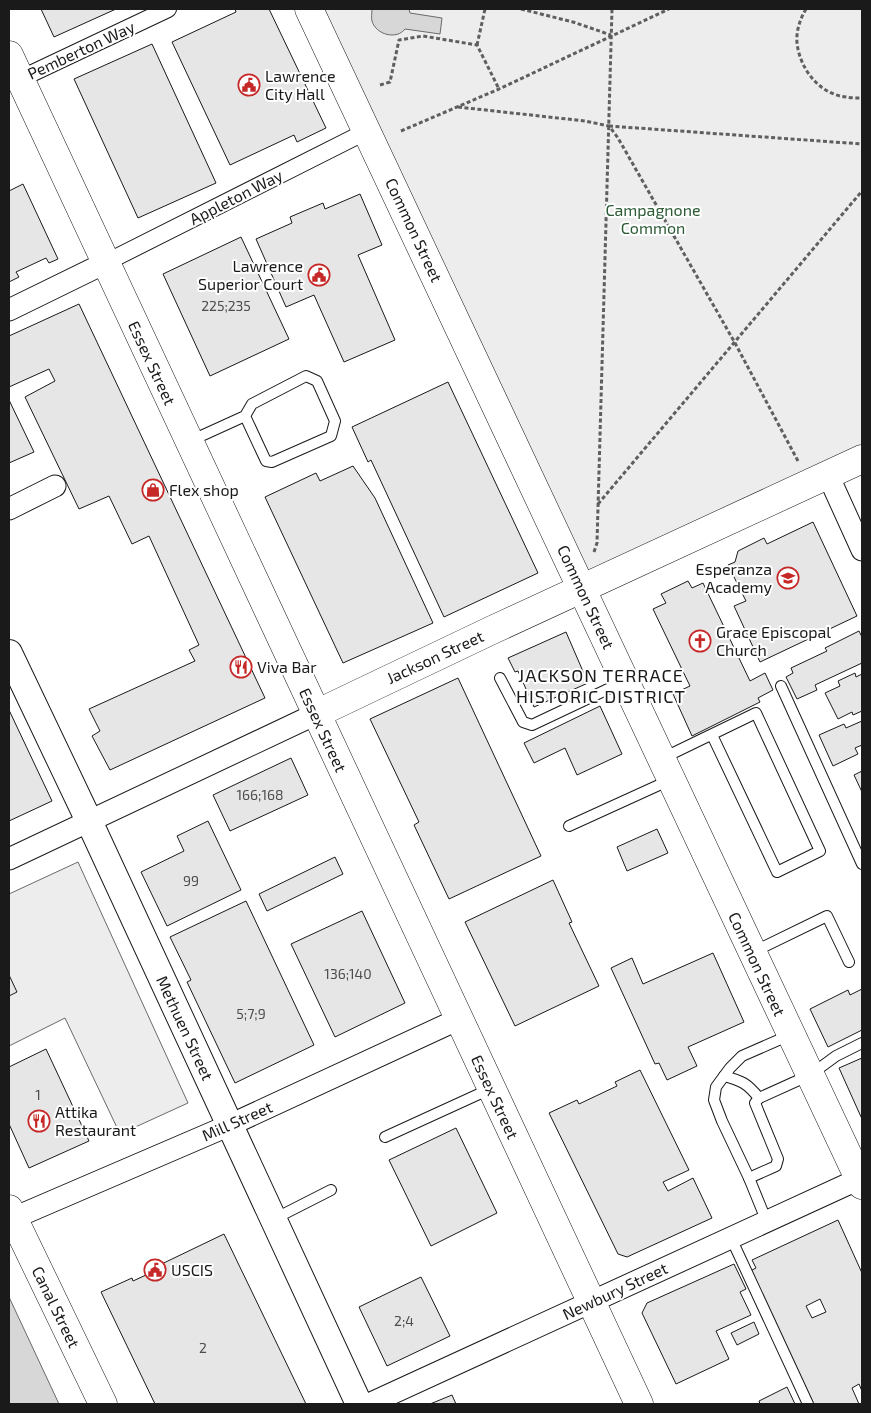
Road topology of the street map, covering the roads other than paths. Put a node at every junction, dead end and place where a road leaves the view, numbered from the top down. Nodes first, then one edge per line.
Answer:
1 (168, 9) edge
2 (309, 9) edge
3 (14, 67) edge
4 (367, 131) junction
5 (105, 263) junction
6 (9, 310) edge
7 (245, 416) junction
8 (189, 442) junction
9 (862, 459) edge
10 (828, 475) junction
11 (55, 486) dead end
12 (9, 509) edge
13 (862, 550) edge
14 (582, 588) junction
15 (9, 653) edge
16 (500, 678) dead end
17 (625, 681) junction
18 (781, 686) dead end
19 (316, 714) junction
20 (712, 735) junction
21 (667, 769) junction
22 (89, 821) junction
23 (569, 826) dead end
24 (9, 859) edge
25 (862, 864) edge
26 (752, 952) junction
27 (849, 962) dead end
28 (458, 1019) junction
29 (791, 1035) junction
30 (862, 1043) edge
31 (810, 1075) junction
32 (724, 1076) junction
33 (491, 1088) junction
34 (759, 1098) junction
35 (230, 1125) junction
36 (385, 1137) dead end
37 (749, 1178) junction
38 (861, 1180) edge
39 (331, 1190) dead end
40 (10, 1216) edge
41 (273, 1220) junction
42 (767, 1222) junction
43 (731, 1238) junction
44 (591, 1302) junction
45 (103, 1404) edge
46 (359, 1404) edge
47 (369, 1404) edge
48 (639, 1404) edge
49 (808, 1404) edge

1 - 3 street, Pemberton Way
2 - 4 main road, Common Street
3 - 5 main road, Essex Street
4 - 5 street, Appleton Way
4 - 14 main road, Common Street
5 - 6 street
5 - 8 main road, Essex Street
7 - 7 lane
7 - 8 lane
8 - 19 main road, Essex Street
9 - 10 main road, Jackson Street
10 - 13 street
10 - 14 main road, Jackson Street
11 - 12 street
14 - 17 main road, Common Street
14 - 19 main road, Jackson Street
15 - 22 street, Methuen Street
16 - 17 lane
17 - 21 main road, Common Street
18 - 25 lane
19 - 22 street, Jackson Street
19 - 28 main road, Essex Street
20 - 20 lane
20 - 21 lane
21 - 23 lane
21 - 26 main road, Common Street
22 - 24 street, Jackson Street
22 - 35 street, Methuen Street
26 - 27 lane
26 - 29 main road, Common Street
28 - 33 main road, Essex Street
28 - 35 street, Mill Street
29 - 31 main road, Common Street
29 - 32 lane
30 - 31 lane
31 - 34 lane
31 - 38 main road, Common Street
32 - 34 lane
32 - 37 lane
33 - 36 lane
33 - 44 main road, Essex Street
34 - 37 lane
35 - 40 street, Mill Street
35 - 41 street, Methuen Street
37 - 42 lane
38 - 42 street, Newbury Street
39 - 41 lane
40 - 45 main road, Canal Street
41 - 46 street, Methuen Street
42 - 43 street, Newbury Street
43 - 44 street, Newbury Street
43 - 49 lane
44 - 47 street, Newbury Street
44 - 48 main road, Essex Street

